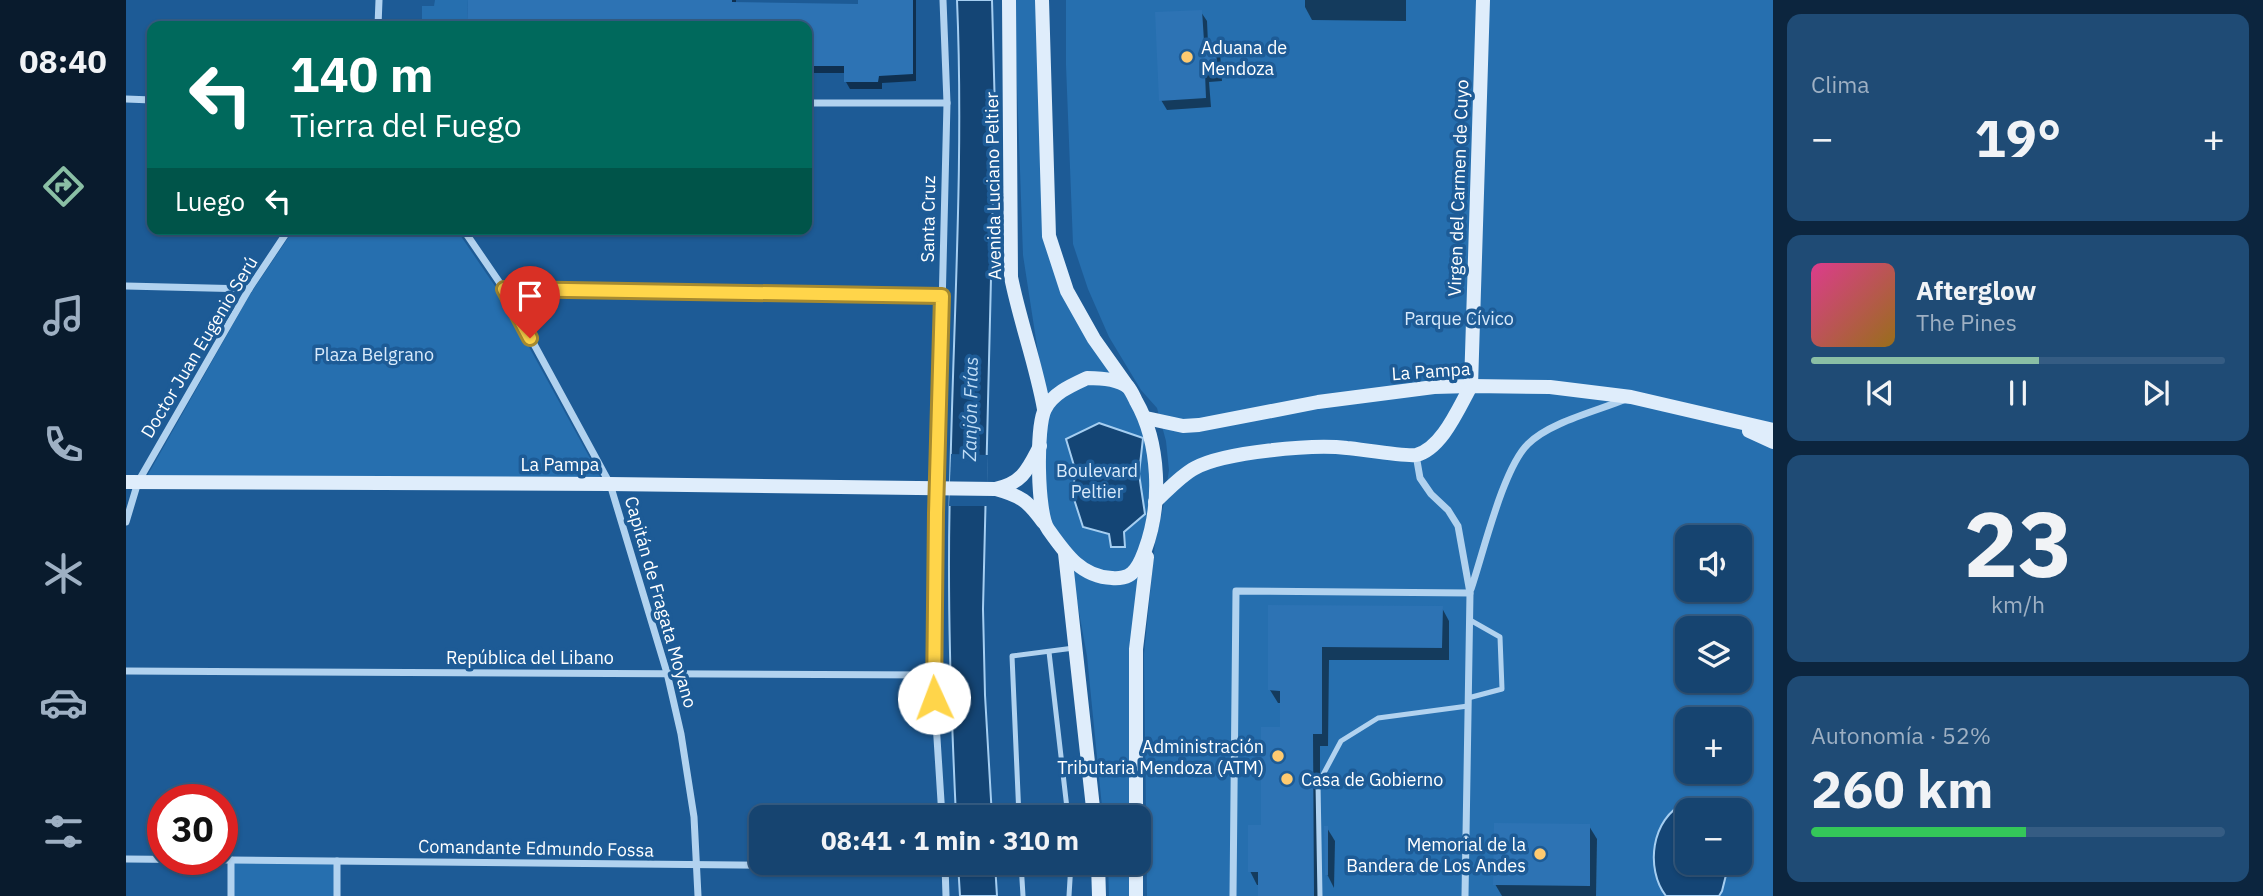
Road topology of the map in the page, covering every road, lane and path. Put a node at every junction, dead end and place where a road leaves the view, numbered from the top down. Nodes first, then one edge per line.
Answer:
1 (379, 0) edge
2 (943, 0) edge
3 (1009, 0) edge
4 (1042, 0) edge
5 (1483, 0) edge
6 (378, 21) edge
7 (126, 99) edge
8 (147, 100) edge
9 (812, 103) edge
10 (947, 103) junction
11 (285, 235) edge
12 (467, 235) edge
13 (126, 286) edge
14 (249, 289) junction
15 (504, 289) junction
16 (942, 296) junction
17 (1471, 386) junction
18 (1128, 387) junction
19 (1631, 397) junction
20 (1044, 409) junction
21 (1146, 418) junction
22 (1719, 418) junction
23 (1773, 430) edge
24 (1773, 442) edge
25 (1040, 446) junction
26 (1416, 455) junction
27 (132, 482) edge
28 (610, 484) junction
29 (943, 488) junction
30 (991, 489) junction
31 (1155, 502) junction
32 (126, 522) edge
33 (1045, 524) junction
34 (1151, 533) junction
35 (1065, 553) junction
36 (1470, 593) junction
37 (1469, 620) junction
38 (1074, 648) junction
39 (1049, 652) junction
40 (126, 671) edge
41 (667, 673) junction
42 (933, 675) junction
43 (1468, 702) junction
44 (941, 805) edge
45 (1018, 805) edge
46 (1067, 805) edge
47 (1093, 805) edge
48 (1136, 805) edge
49 (126, 859) edge
50 (147, 859) edge
51 (238, 860) edge
52 (337, 862) junction
53 (699, 866) junction
54 (749, 866) edge
55 (232, 875) edge
56 (945, 875) edge
57 (1021, 875) edge
58 (1070, 875) edge
59 (1099, 875) edge
60 (1136, 875) edge
61 (231, 896) edge
62 (337, 896) edge
63 (698, 896) edge
64 (946, 896) edge
65 (1023, 896) edge
66 (1069, 896) edge
67 (1100, 896) edge
68 (1136, 896) edge
69 (1233, 896) edge
70 (1320, 896) edge
71 (1465, 896) edge

1 - 6 street
2 - 10 street, Santa Cruz
3 - 20 street, Avenida Luciano Peltier
4 - 18 street
5 - 17 street, Virgen del Carmen de Cuyo
7 - 8 street
9 - 10 street
10 - 16 street, Santa Cruz
11 - 14 street, Doctor Juan Eugenio Serú
12 - 15 street, Capitán de Fragata Moyano
13 - 14 street
14 - 27 street, Doctor Juan Eugenio Serú
15 - 16 street
15 - 28 street, Capitán de Fragata Moyano
16 - 29 street, Santa Cruz
17 - 19 street, La Pampa
17 - 21 street, La Pampa
17 - 26 street, Virgen del Carmen de Cuyo
18 - 20 street
18 - 21 street
19 - 22 street, La Pampa
19 - 36 street
20 - 25 street
21 - 31 street
22 - 23 street, La Pampa
22 - 24 street, La Pampa
25 - 30 street
25 - 33 street
26 - 31 street
26 - 36 street
27 - 28 street, La Pampa
27 - 32 street, Doctor Juan Eugenio Serú
28 - 29 street, La Pampa
28 - 41 street, Capitán de Fragata Moyano
29 - 30 street, La Pampa
29 - 42 street, Santa Cruz
30 - 33 street, La Pampa
31 - 34 street
33 - 35 street
34 - 35 street
34 - 48 street
35 - 38 street
36 - 37 street
36 - 69 street
37 - 43 street
37 - 43 lane
38 - 39 lane
38 - 47 street
39 - 45 lane
39 - 46 lane
40 - 41 street, República del Libano
41 - 42 street, República del Libano
41 - 53 street, Capitán de Fragata Moyano
42 - 44 street, Santa Cruz
43 - 70 lane
43 - 71 street
49 - 50 street, Comandante Edmundo Fossa
51 - 52 street, Comandante Edmundo Fossa
52 - 53 street, Comandante Edmundo Fossa
52 - 62 street
53 - 54 street, Comandante Edmundo Fossa
53 - 63 street, Capitán de Fragata Moyano
55 - 61 street
56 - 64 street
57 - 65 lane
58 - 66 lane
59 - 67 street
60 - 68 street

